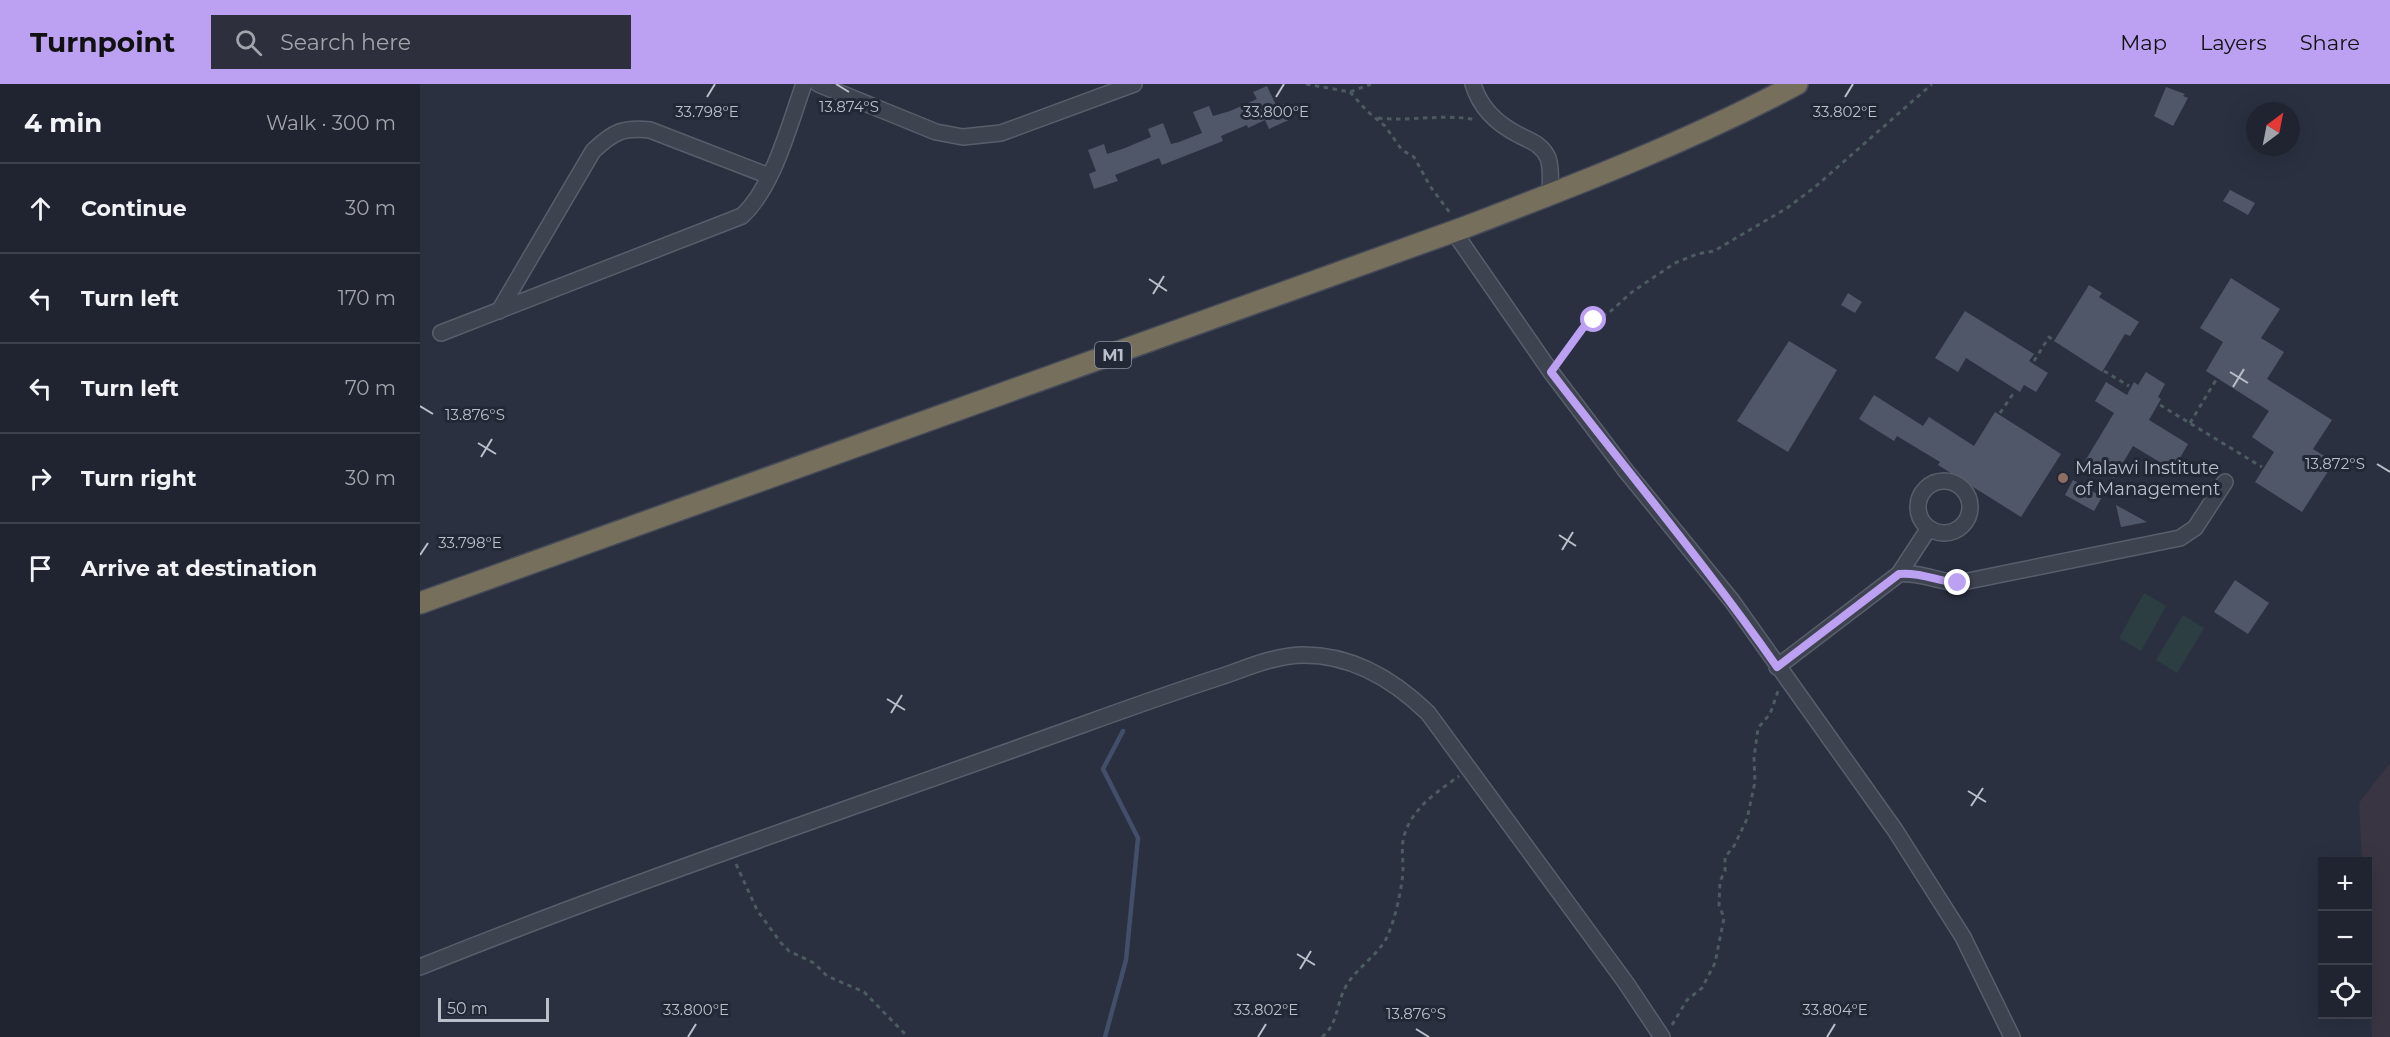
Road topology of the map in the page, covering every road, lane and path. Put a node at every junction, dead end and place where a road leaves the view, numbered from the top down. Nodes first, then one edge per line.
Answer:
1 (804, 84) edge
2 (818, 84) edge
3 (1134, 84) edge
4 (1306, 84) edge
5 (1371, 84) edge
6 (1473, 84) edge
7 (1797, 84) edge
8 (1932, 84) edge
9 (1350, 92) junction
10 (1376, 117) junction
11 (1501, 125) junction
12 (769, 176) junction
13 (1550, 195) junction
14 (1459, 230) junction
15 (499, 311) junction
16 (441, 333) dead end
17 (2053, 340) dead end
18 (2034, 361) dead end
19 (2104, 371) dead end
20 (1551, 372) junction
21 (2216, 380) dead end
22 (2129, 386) dead end
23 (2015, 391) dead end
24 (2160, 405) dead end
25 (2000, 413) dead end
26 (2190, 423) junction
27 (2262, 467) dead end
28 (2225, 482) dead end
29 (1929, 528) dead end
30 (1899, 574) junction
31 (420, 603) edge
32 (1777, 667) junction
33 (1787, 681) junction
34 (1470, 768) junction
35 (730, 852) junction
36 (420, 967) edge
37 (1666, 1032) edge
38 (908, 1037) edge
39 (1322, 1037) edge
40 (2012, 1037) edge

1 - 12 street
2 - 3 street
4 - 9 path
5 - 9 path
6 - 11 street
7 - 13 highway, M1
8 - 20 path
9 - 10 path
10 - 11 path
10 - 14 path
11 - 13 street
12 - 15 street
12 - 15 street
13 - 14 highway, M1
14 - 20 street
14 - 31 highway, M1
15 - 16 street
17 - 18 path
19 - 22 path
20 - 32 street
21 - 26 path
23 - 25 path
24 - 26 path
26 - 27 path
28 - 30 street
29 - 30 street
30 - 32 street
32 - 33 street
33 - 37 path
33 - 40 street
34 - 35 street
34 - 37 street
34 - 39 path
35 - 36 street
35 - 38 path

